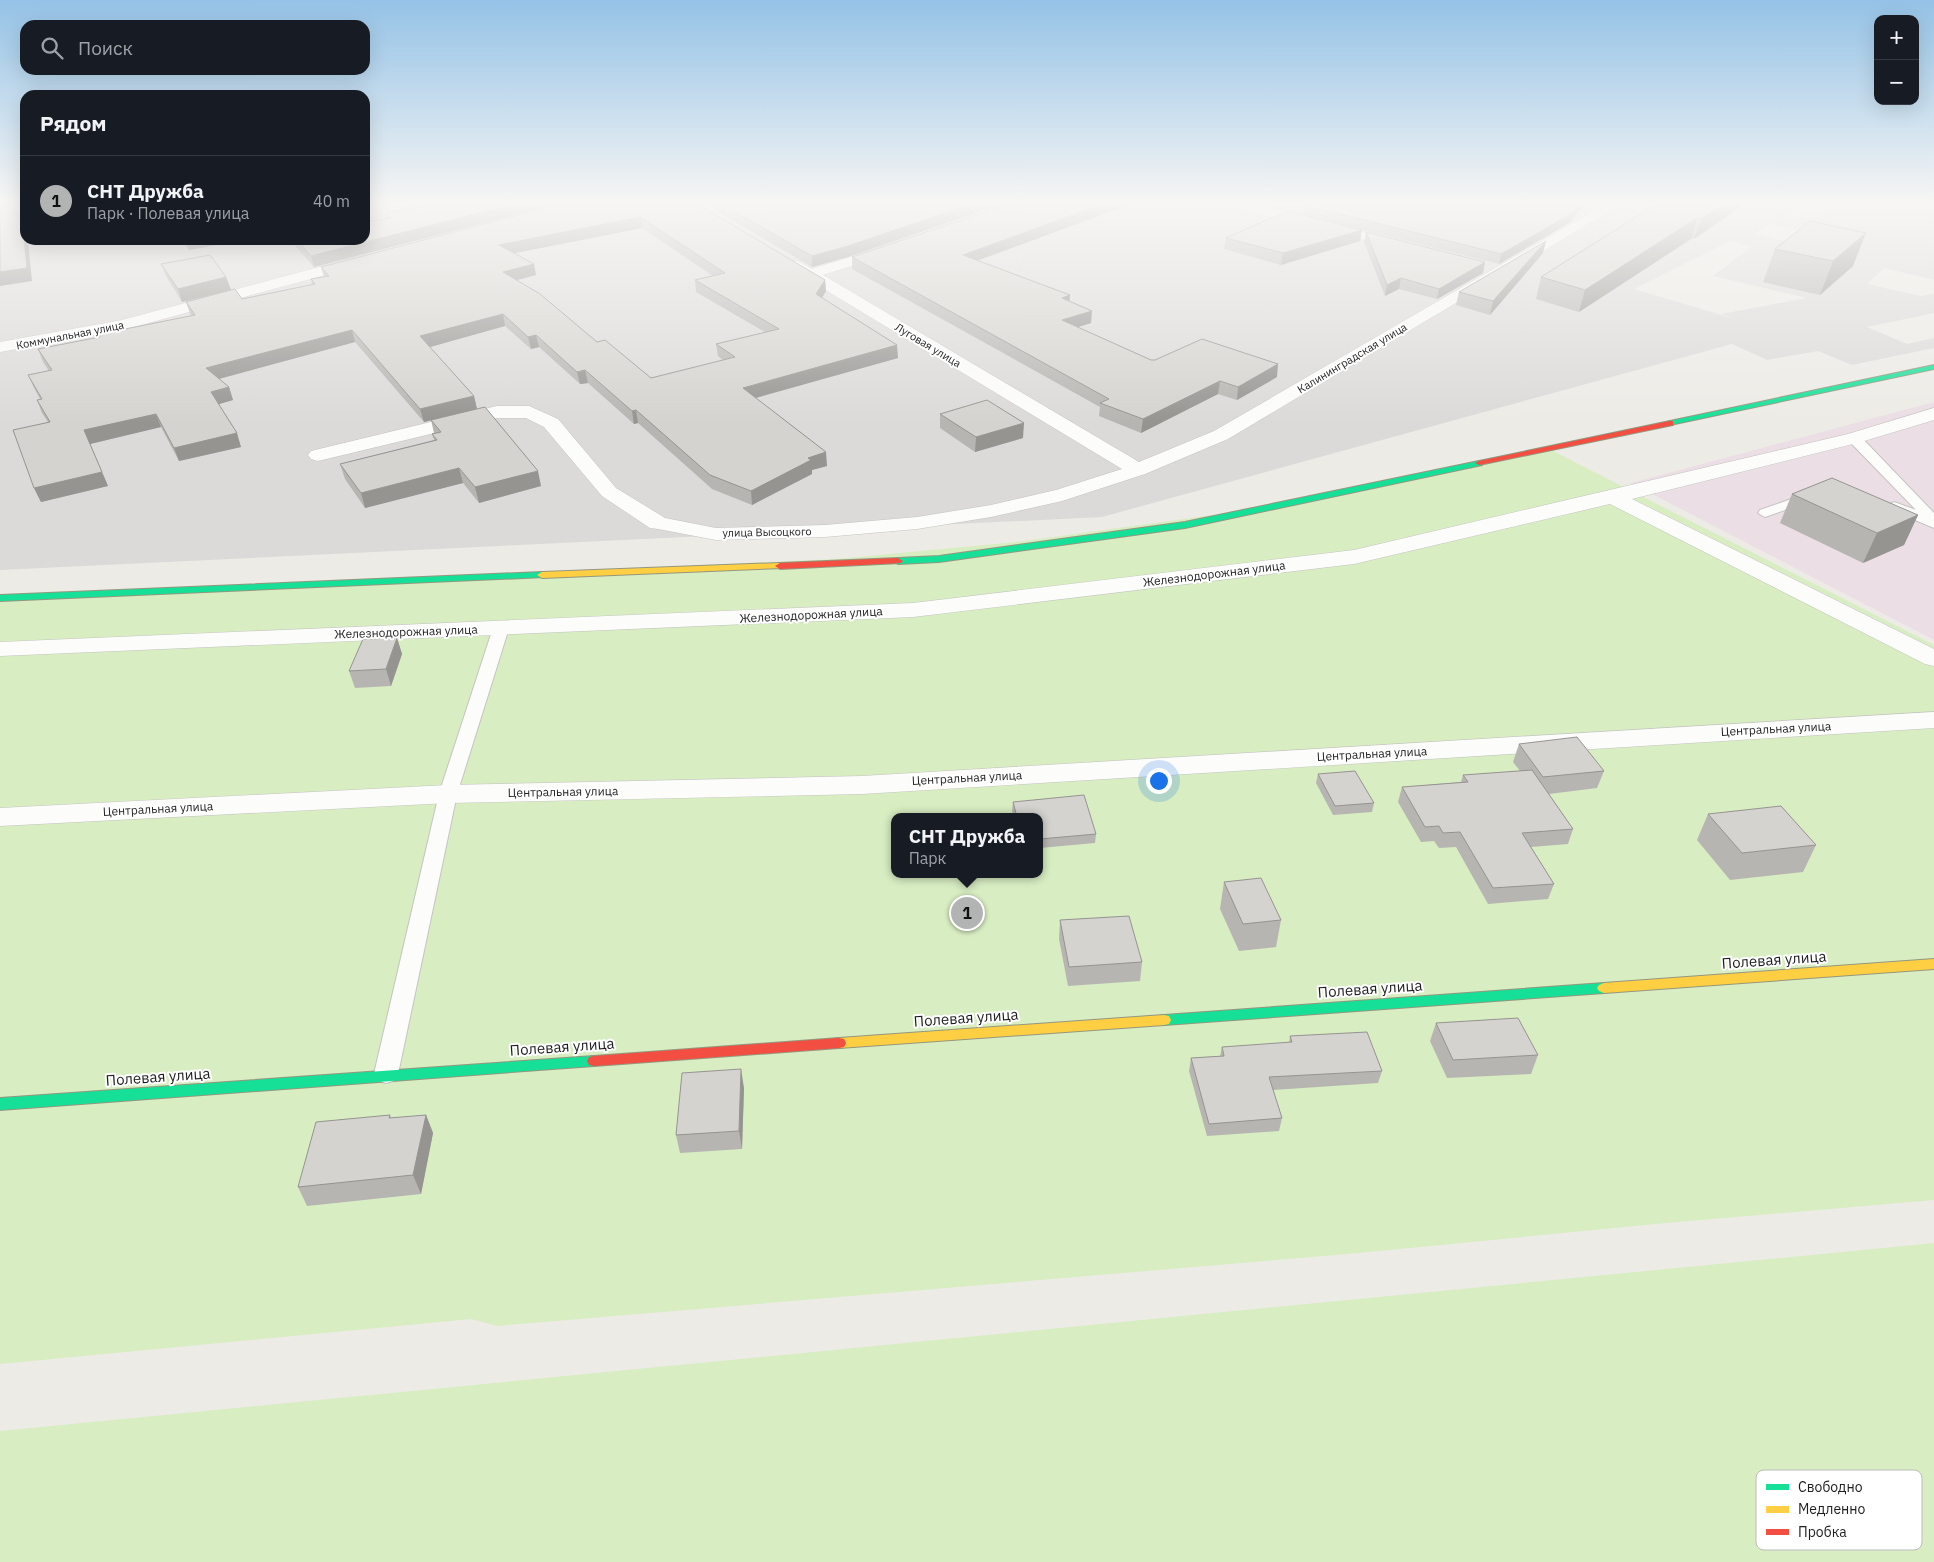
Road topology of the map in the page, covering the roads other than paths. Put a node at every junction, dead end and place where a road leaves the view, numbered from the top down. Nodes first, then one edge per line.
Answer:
1 (298, 278) edge
2 (816, 278) edge
3 (1485, 278) edge
4 (0, 348) edge
5 (1934, 367) edge
6 (1934, 414) edge
7 (1854, 438) junction
8 (318, 454) dead end
9 (1138, 470) junction
10 (1826, 491) edge
11 (1612, 497) junction
12 (1880, 500) edge
13 (1765, 513) dead end
14 (1934, 523) edge
15 (0, 598) edge
16 (501, 628) junction
17 (0, 649) edge
18 (1934, 659) edge
19 (1934, 720) edge
20 (448, 794) junction
21 (0, 817) edge
22 (1934, 964) edge
23 (386, 1074) junction
24 (0, 1104) edge

1 - 4 street, Коммунальная улица
2 - 9 street, Луговая улица
3 - 9 street, Калининградская улица
5 - 15 street
6 - 7 street, Железнодорожная улица
7 - 11 street, Железнодорожная улица
7 - 14 lane
8 - 9 street, улица Высоцкого
10 - 13 lane
11 - 16 street, Железнодорожная улица
11 - 18 street
12 - 14 lane
16 - 17 street, Железнодорожная улица
16 - 20 lane
19 - 20 street, Центральная улица
20 - 21 street, Центральная улица
20 - 23 lane
22 - 23 street, Полевая улица
23 - 24 street, Полевая улица

